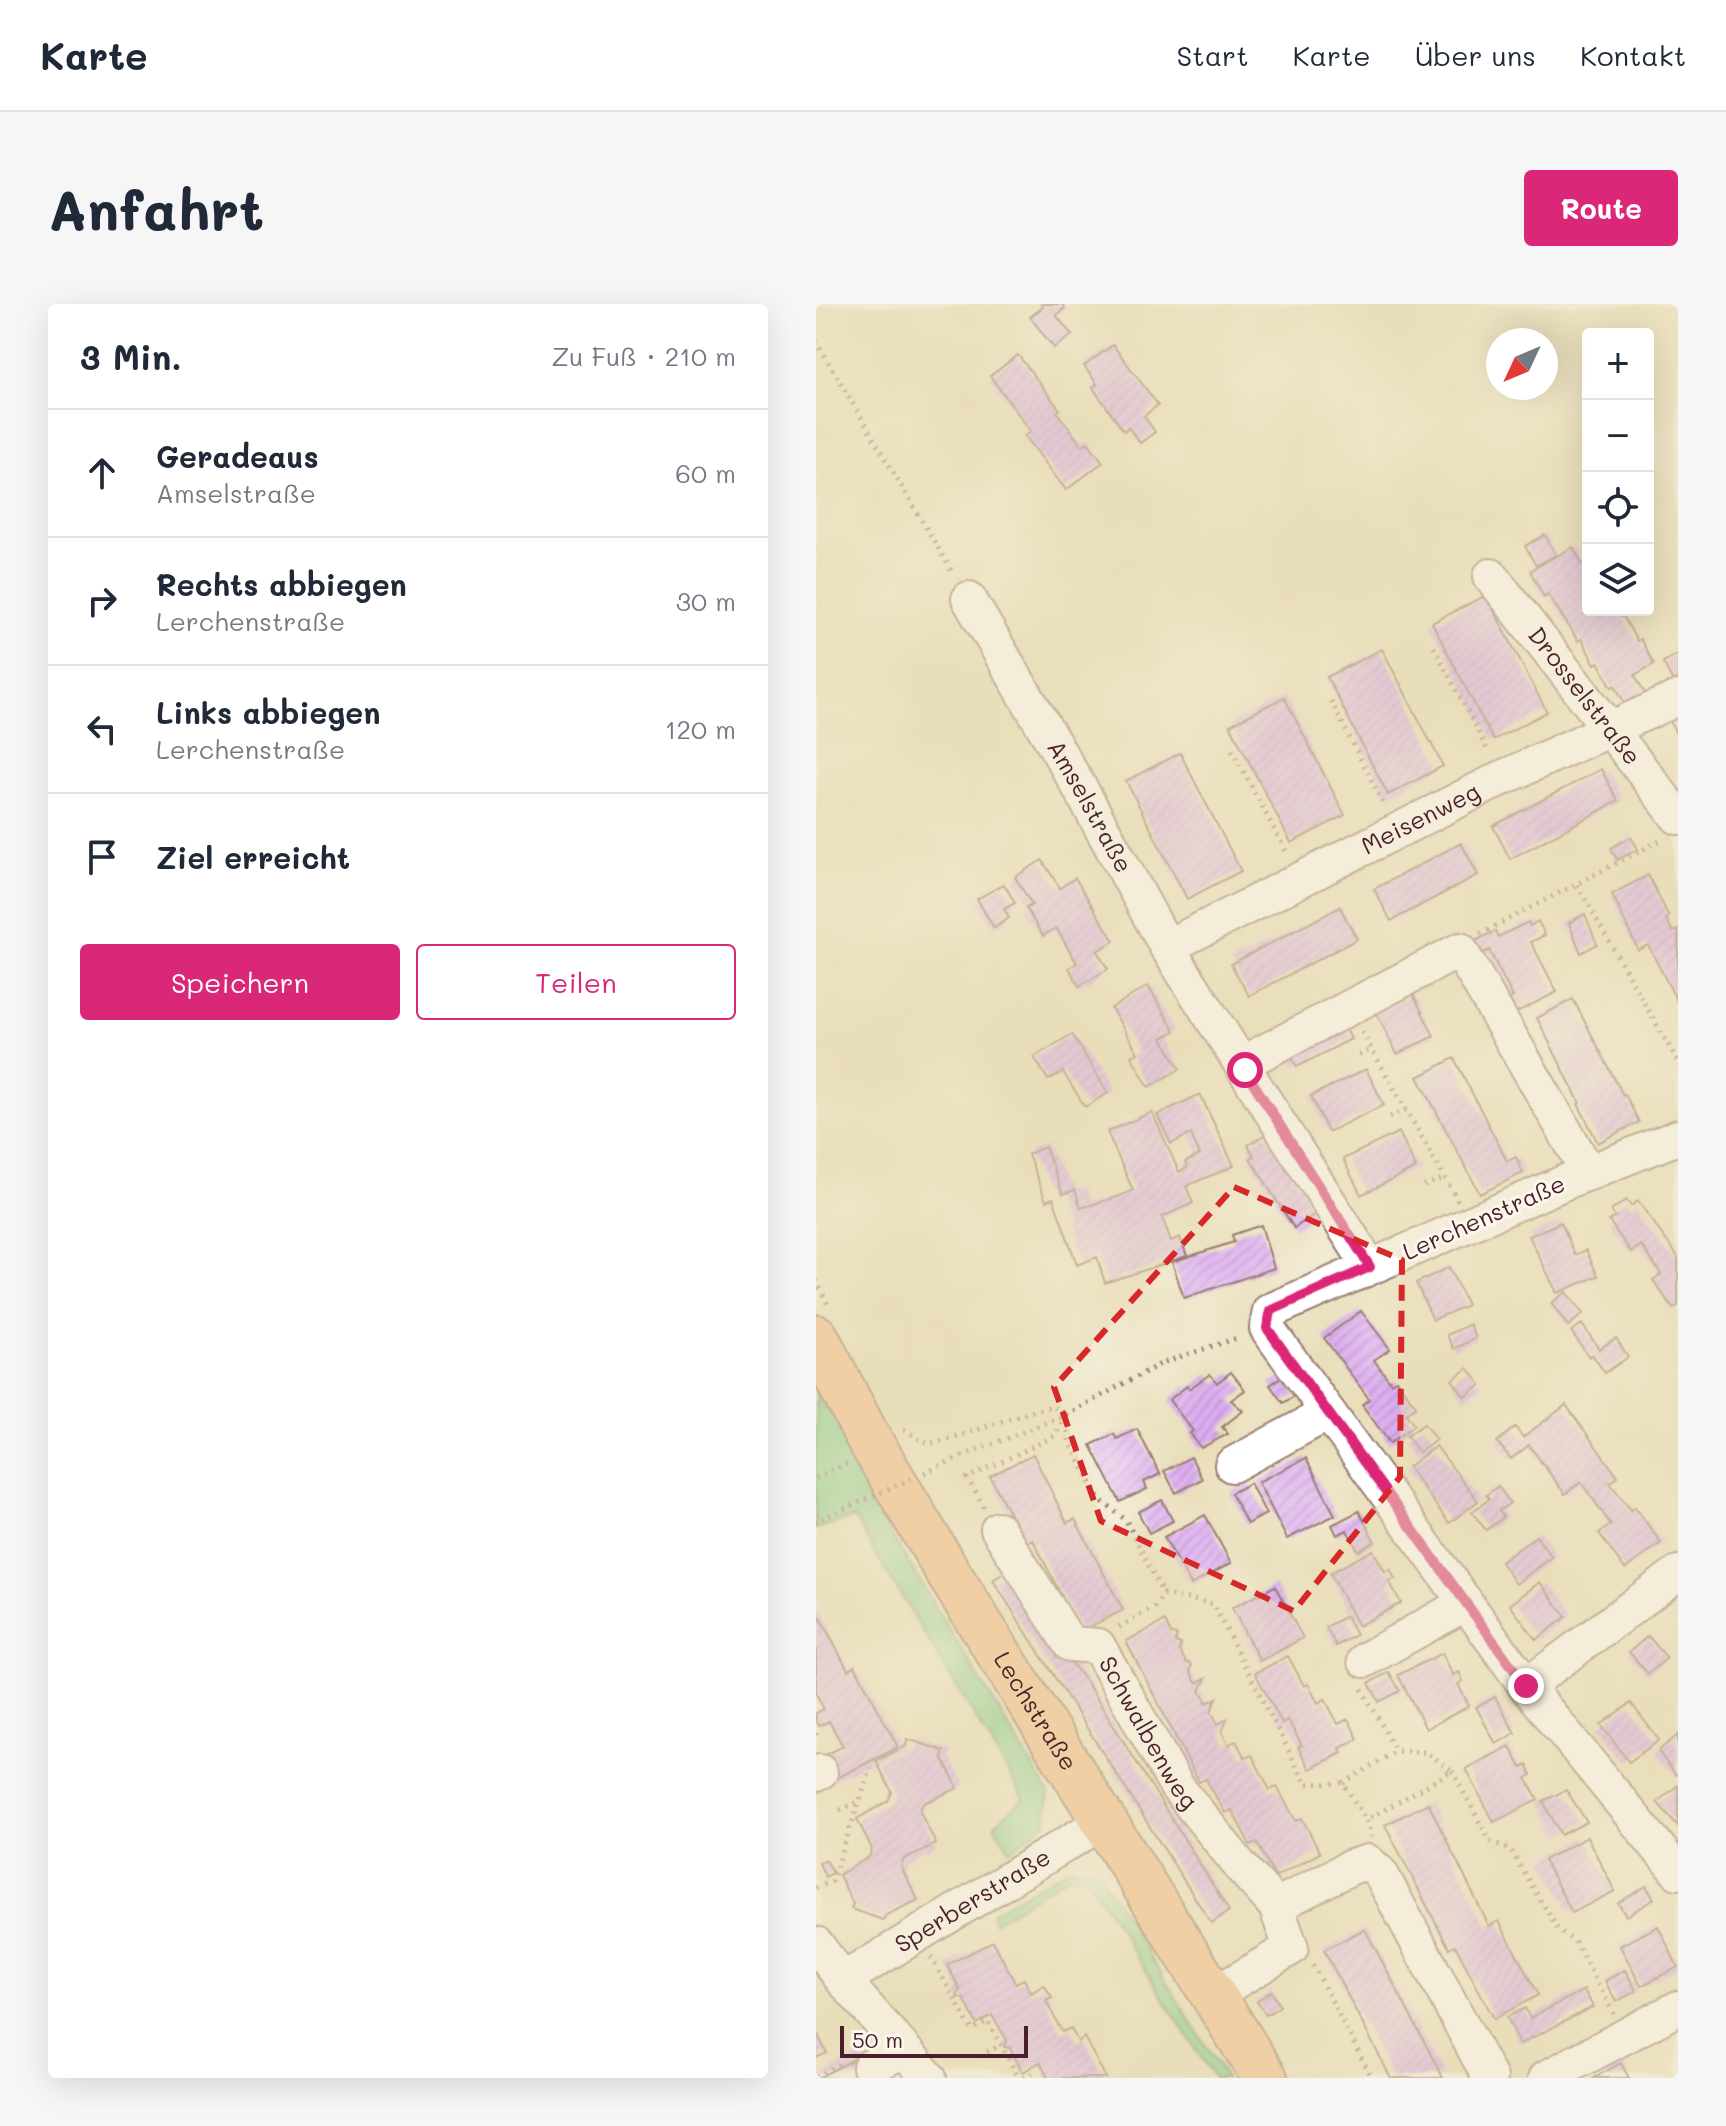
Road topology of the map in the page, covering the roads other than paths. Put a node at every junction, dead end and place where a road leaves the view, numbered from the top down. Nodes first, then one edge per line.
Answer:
1 (1491, 576) dead end
2 (969, 599) road end
3 (1678, 698) edge
4 (1607, 728) junction
5 (1672, 828) edge
6 (1167, 947) junction
7 (1241, 1064) junction
8 (1678, 1137) edge
9 (1589, 1173) junction
10 (1370, 1267) junction
11 (816, 1337) edge
12 (1328, 1413) junction
13 (1232, 1465) dead end
14 (998, 1529) road end
15 (1678, 1573) edge
16 (1466, 1603) junction
17 (1365, 1660) road end
18 (1526, 1686) junction
19 (1104, 1821) junction
20 (1678, 1872) edge
21 (1276, 1906) junction
22 (816, 1944) edge
23 (843, 1980) junction
24 (1213, 1995) junction
25 (1678, 2008) edge
26 (904, 2050) junction
27 (870, 2067) dead end
28 (929, 2078) edge
29 (1265, 2078) edge
30 (1490, 2078) edge
31 (1546, 2078) edge

1 - 4 street, Drosselstraße
2 - 6 street, Amselstraße
3 - 4 street, Meisenweg
4 - 5 street, Drosselstraße
4 - 6 street, Meisenweg
6 - 7 street, Amselstraße
7 - 9 street
7 - 10 street, Amselstraße
8 - 9 street, Lerchenstraße
9 - 10 street, Lerchenstraße
10 - 12 street, Lerchenstraße
11 - 19 main road, Lechstraße
12 - 13 street
12 - 16 street
14 - 21 street, Schwalbenweg
15 - 18 street
16 - 17 street
16 - 18 street
18 - 20 street
19 - 23 street, Sperberstraße
19 - 24 main road, Lechstraße
21 - 24 street, Schwalbenweg
21 - 30 street
22 - 23 street
23 - 26 street
24 - 29 main road, Lechstraße
25 - 31 street
26 - 27 street
26 - 28 street

